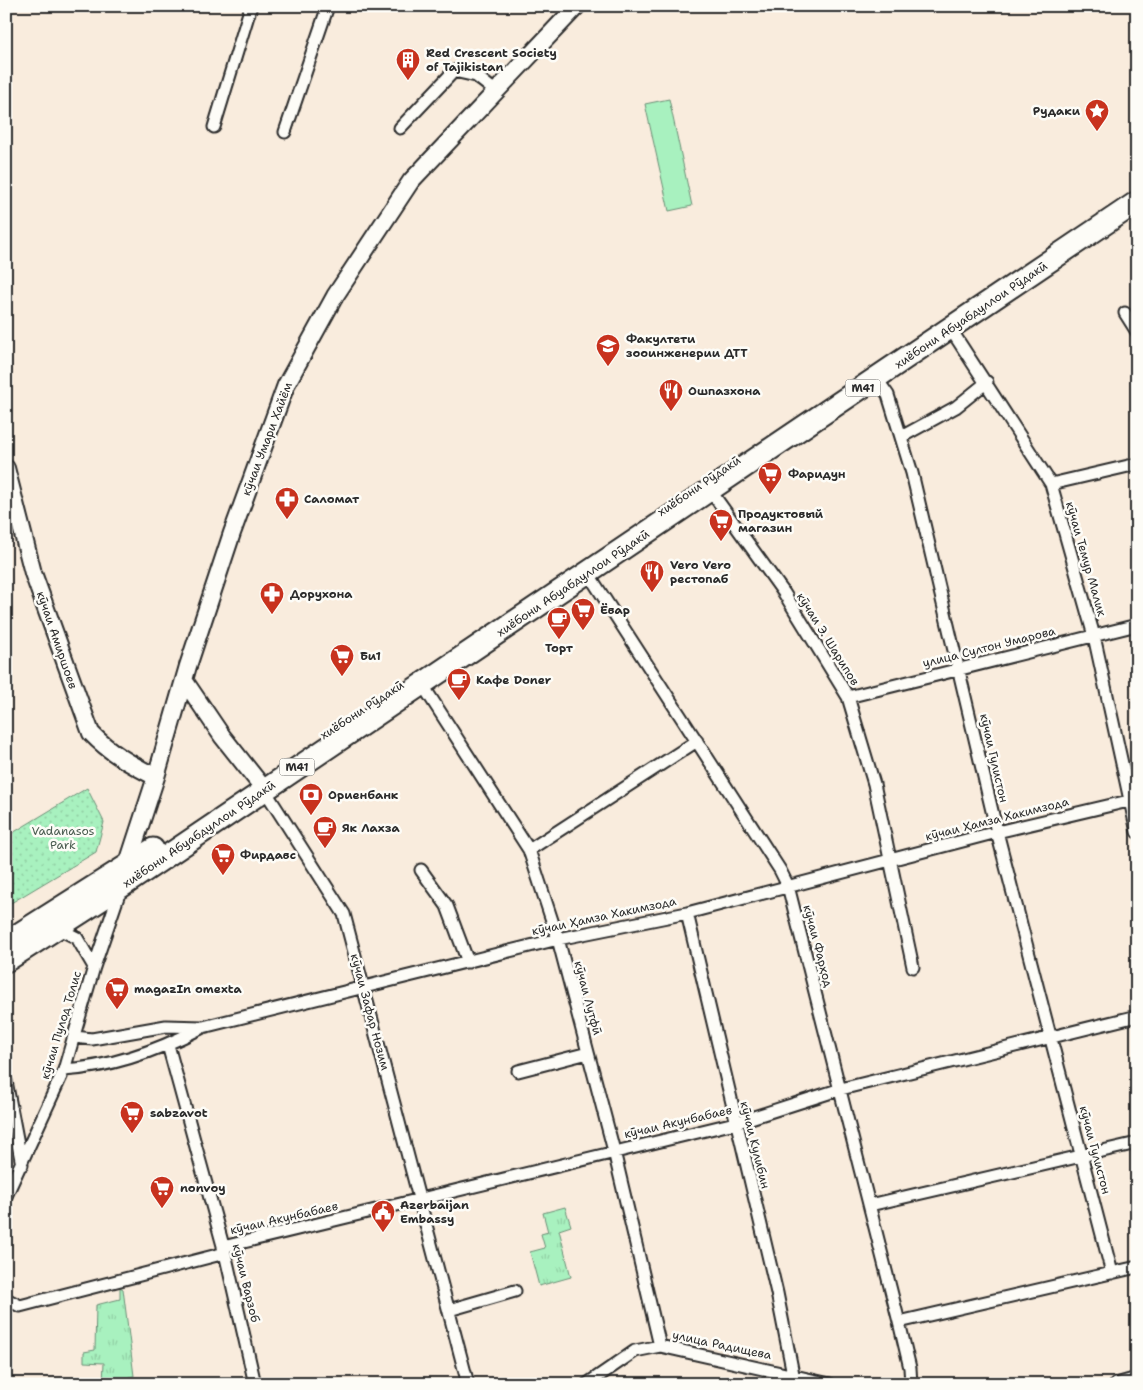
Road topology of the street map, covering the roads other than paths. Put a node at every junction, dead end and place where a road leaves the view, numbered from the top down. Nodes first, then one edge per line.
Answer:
1 (251, 6) edge
2 (328, 6) edge
3 (576, 6) edge
4 (495, 91) junction
5 (214, 127) dead end
6 (400, 128) dead end
7 (285, 132) dead end
8 (1137, 188) edge
9 (1137, 202) edge
10 (1124, 313) dead end
11 (947, 324) junction
12 (1137, 332) edge
13 (873, 374) junction
14 (987, 382) junction
15 (901, 437) junction
16 (1137, 464) edge
17 (6, 468) edge
18 (1051, 484) junction
19 (708, 486) junction
20 (585, 569) junction
21 (526, 608) junction
22 (1137, 625) edge
23 (1094, 636) junction
24 (960, 668) junction
25 (184, 680) junction
26 (422, 684) junction
27 (848, 696) junction
28 (697, 741) junction
29 (156, 777) junction
30 (261, 784) junction
31 (1133, 800) edge
32 (997, 832) junction
33 (1137, 832) edge
34 (530, 850) junction
35 (891, 860) junction
36 (128, 864) junction
37 (421, 870) dead end
38 (788, 886) junction
39 (121, 887) junction
40 (687, 913) junction
41 (57, 928) junction
42 (558, 939) junction
43 (6, 942) edge
44 (6, 961) edge
45 (468, 962) junction
46 (94, 967) junction
47 (913, 967) dead end
48 (364, 988) junction
49 (1137, 1016) edge
50 (203, 1027) junction
51 (74, 1037) junction
52 (1051, 1039) junction
53 (168, 1045) junction
54 (588, 1053) junction
55 (64, 1070) junction
56 (518, 1071) dead end
57 (6, 1081) edge
58 (841, 1089) junction
59 (735, 1123) junction
60 (1137, 1144) edge
61 (614, 1151) junction
62 (1083, 1158) junction
63 (22, 1165) junction
64 (6, 1196) edge
65 (419, 1200) junction
66 (870, 1205) junction
67 (224, 1250) junction
68 (1137, 1267) edge
69 (1112, 1273) junction
70 (515, 1291) dead end
71 (6, 1299) edge
72 (449, 1310) junction
73 (899, 1322) junction
74 (660, 1346) junction
75 (1137, 1378) edge
76 (793, 1379) edge
77 (255, 1384) edge
78 (468, 1384) edge
79 (587, 1384) edge
80 (830, 1384) edge
81 (911, 1384) edge
82 (1116, 1384) edge

1 - 5 street
2 - 7 street
3 - 4 street, кӯчаи Умари Хайём
4 - 6 street
4 - 25 street, кӯчаи Умари Хайём
8 - 11 highway
9 - 11 highway, хиёбони Абуабдуллои Рӯдакӣ / M41
10 - 12 street
11 - 13 highway, хиёбони Абуабдуллои Рӯдакӣ / M41
11 - 14 street, кӯчаи Темур Малик
13 - 15 street, кӯчаи Гулистон
13 - 19 highway, хиёбони Абуабдуллои Рӯдакӣ / M41
14 - 15 street
14 - 18 street, кӯчаи Темур Малик
15 - 24 street, кӯчаи Гулистон
16 - 18 street
17 - 29 street, кӯчаи Амиршоев
18 - 23 street, кӯчаи Темур Малик
19 - 20 highway, хиёбони Абуабдуллои Рӯдакӣ / M41
19 - 27 street, кӯчаи Э. Шарипов
20 - 21 highway, хиёбони Абуабдуллои Рӯдакӣ / M41
20 - 28 street, кӯчаи Фарҳод
21 - 26 highway, хиёбони Абуабдуллои Рӯдакӣ / M41
21 - 30 highway, хиёбони Рӯдакӣ
22 - 23 street, улица Султон Умарова
23 - 24 street, улица Султон Умарова
23 - 31 street, кӯчаи Темур Малик
24 - 27 street, улица Султон Умарова
24 - 32 street, кӯчаи Гулистон
25 - 29 street, кӯчаи Умари Хайём
25 - 30 street, кӯчаи Зафар Нозим
26 - 30 highway, хиёбони Абуабдуллои Рӯдакӣ / M41
26 - 34 street, кӯчаи Лутфӣ
27 - 35 street, кӯчаи Э. Шарипов
28 - 34 street
28 - 38 street, кӯчаи Фарҳод
29 - 36 street, кӯчаи Умари Хайём
30 - 36 highway, хиёбони Рӯдакӣ
30 - 39 highway, хиёбони Абуабдуллои Рӯдакӣ / M41
30 - 48 street, кӯчаи Зафар Нозим
31 - 32 street, кӯчаи Ҳамза Хакимзода
31 - 33 street, кӯчаи Темур Малик
32 - 35 street, кӯчаи Ҳамза Хакимзода
32 - 52 street, кӯчаи Гулистон
34 - 42 street, кӯчаи Лутфӣ
35 - 38 street, кӯчаи Ҳамза Хакимзода
35 - 47 street, кӯчаи Э. Шарипов
36 - 39 street, кӯчаи Умари Хайём
36 - 43 highway, хиёбони Рӯдакӣ
37 - 45 street
38 - 40 street, кӯчаи Ҳамза Хакимзода
38 - 58 street, кӯчаи Фарҳод
39 - 41 highway, хиёбони Абуабдуллои Рӯдакӣ / M41
39 - 46 street, кӯчаи Пулод Толис
40 - 42 street, кӯчаи Ҳамза Хакимзода
40 - 59 street, кӯчаи Кулибин
41 - 44 highway, хиёбони Абуабдуллои Рӯдакӣ / M41
41 - 46 street
42 - 45 street, кӯчаи Ҳамза Хакимзода
42 - 54 street, кӯчаи Лутфӣ
45 - 48 street, кӯчаи Ҳамза Хакимзода
46 - 51 street, кӯчаи Пулод Толис
48 - 50 street, кӯчаи Ҳамза Хакимзода
48 - 65 street, кӯчаи Зафар Нозим
49 - 52 street, кӯчаи Акунбабаев
50 - 51 street, кӯчаи Ҳамза Хакимзода
50 - 53 street
51 - 55 street, кӯчаи Пулод Толис
52 - 58 street, кӯчаи Акунбабаев
52 - 62 street, кӯчаи Гулистон
53 - 55 street
53 - 67 street, кӯчаи Варзоб
54 - 56 street
54 - 61 street, кӯчаи Лутфӣ
55 - 63 street, кӯчаи Пулод Толис
57 - 63 street
58 - 59 street, кӯчаи Акунбабаев
58 - 66 street, кӯчаи Фарҳод
59 - 61 street, кӯчаи Акунбабаев
59 - 76 street, кӯчаи Кулибин
60 - 62 street
61 - 65 street, кӯчаи Акунбабаев
61 - 74 street, кӯчаи Лутфӣ
62 - 66 street
62 - 69 street, кӯчаи Гулистон
63 - 64 street, кӯчаи Пулод Толис
65 - 67 street, кӯчаи Акунбабаев
65 - 72 street, кӯчаи Зафар Нозим
66 - 73 street, кӯчаи Фарҳод
67 - 71 street, кӯчаи Акунбабаев
67 - 77 street, кӯчаи Варзоб
68 - 69 street
69 - 73 street
70 - 72 street
72 - 78 street, кӯчаи Зафар Нозим
73 - 81 street, кӯчаи Фарҳод
74 - 76 street, улица Радищева
74 - 79 street, улица Радищева
75 - 82 street
76 - 80 street, улица Радищева

